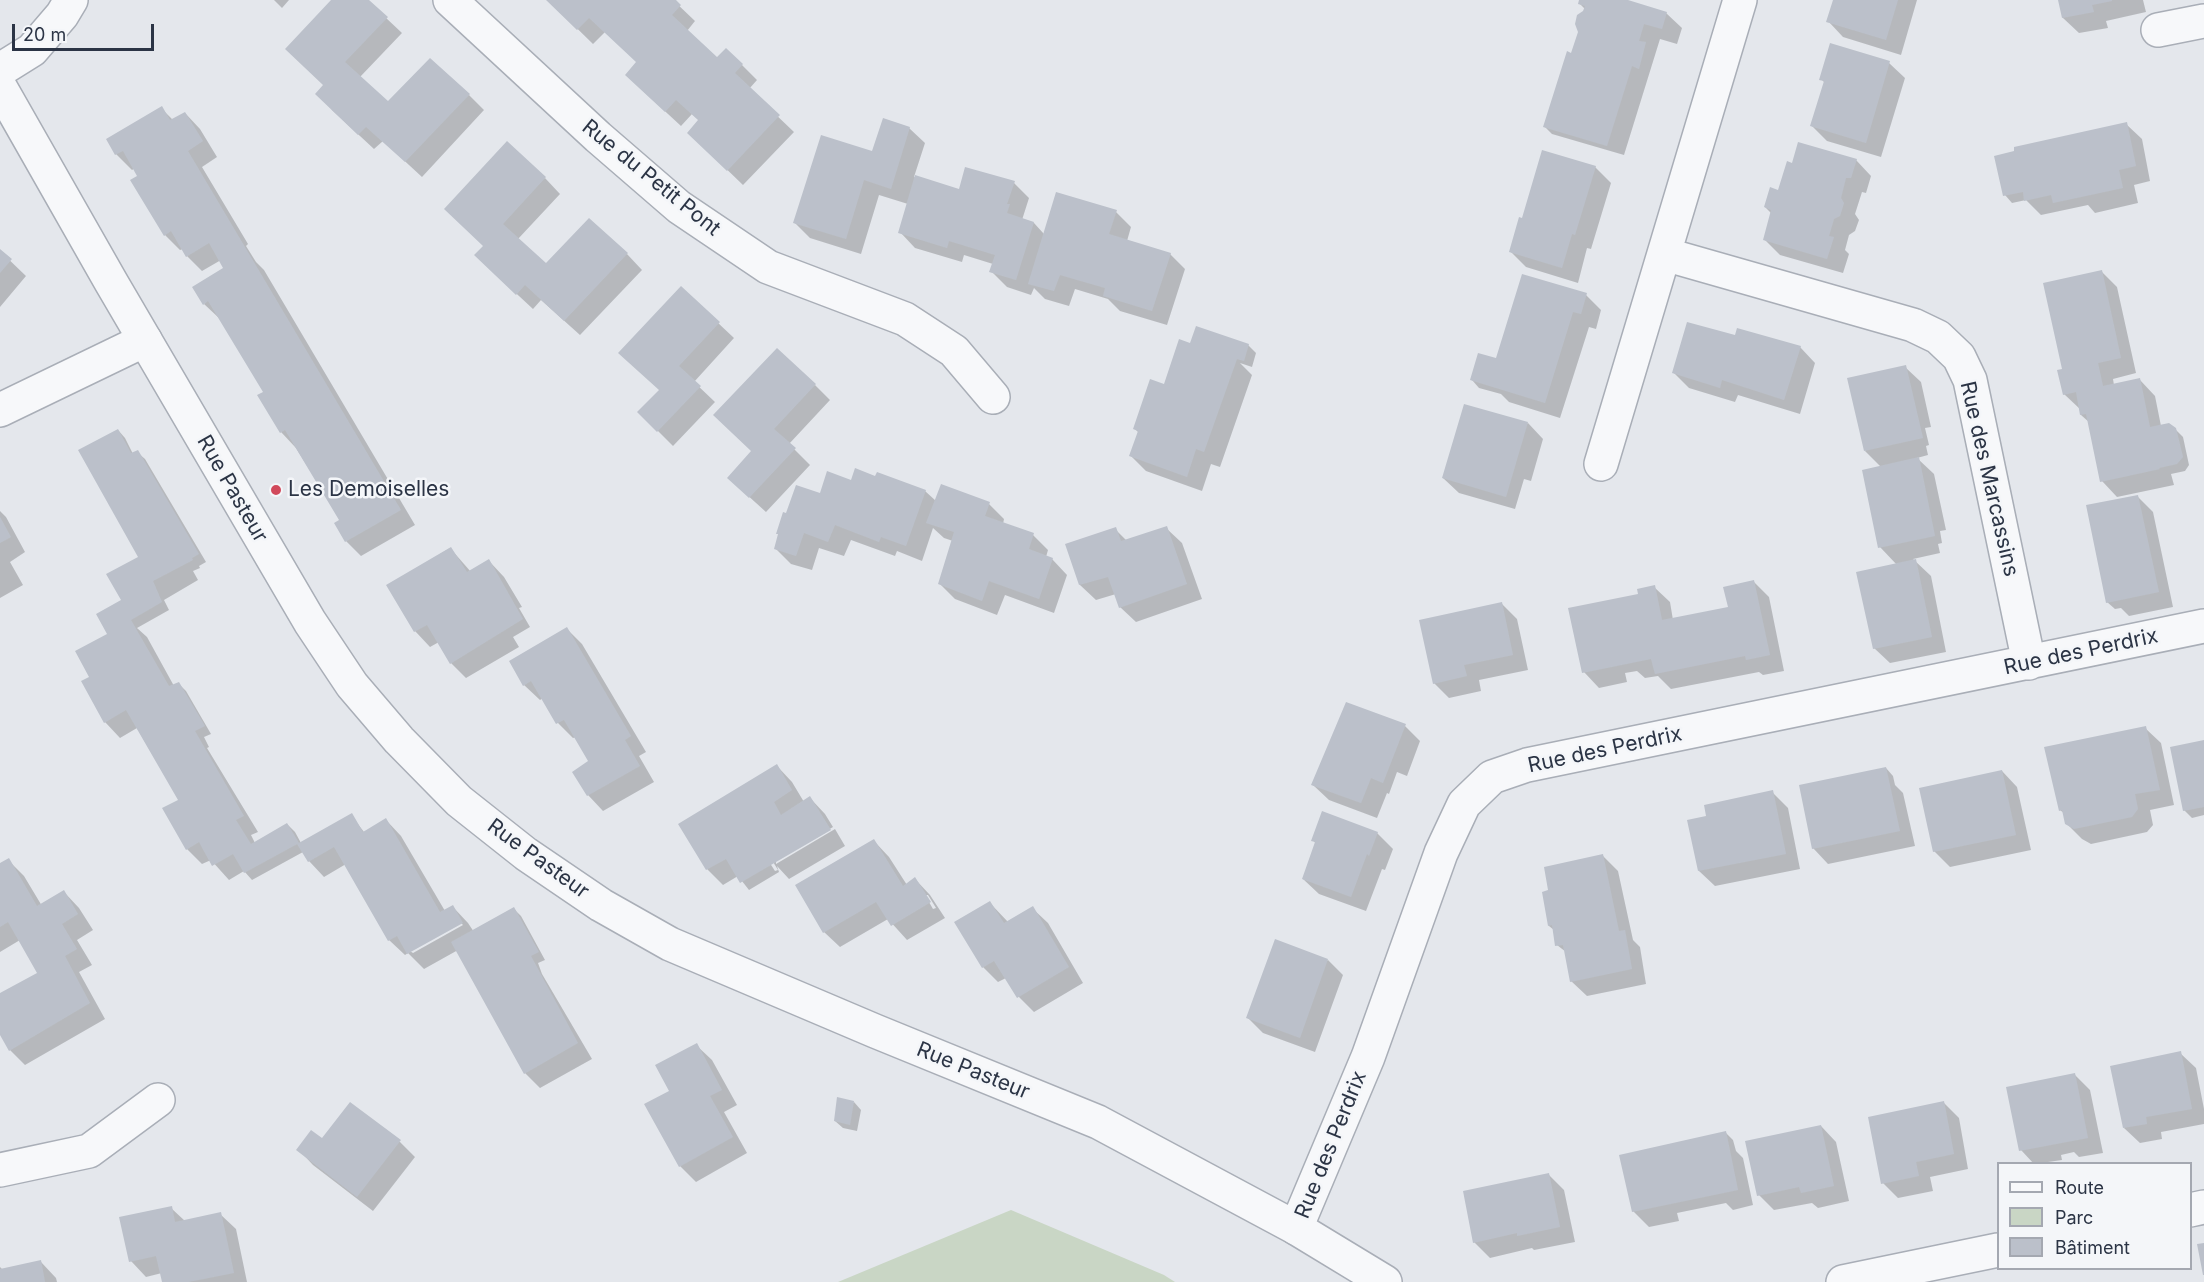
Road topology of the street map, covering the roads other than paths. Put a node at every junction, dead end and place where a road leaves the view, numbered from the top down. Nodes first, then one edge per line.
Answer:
1 (71, 0) edge
2 (450, 0) edge
3 (1740, 0) edge
4 (2204, 21) edge
5 (2158, 30) dead end
6 (0, 70) edge
7 (0, 87) edge
8 (1665, 254) junction
9 (145, 340) junction
10 (993, 397) dead end
11 (0, 410) edge
12 (1601, 464) dead end
13 (2204, 626) edge
14 (2030, 663) junction
15 (158, 1100) dead end
16 (0, 1170) edge
17 (1296, 1228) junction
18 (1997, 1250) edge
19 (1385, 1282) edge
20 (1843, 1282) edge

1 - 6 street
2 - 10 street, Rue du Petit Pont
3 - 8 street
4 - 5 street
7 - 9 street, Rue Pasteur
8 - 12 street
8 - 14 street, Rue des Marcassins
9 - 11 street
9 - 17 street, Rue Pasteur
13 - 14 street, Rue des Perdrix
14 - 17 street, Rue des Perdrix
15 - 16 street
17 - 19 street, Rue Pasteur
18 - 20 street

